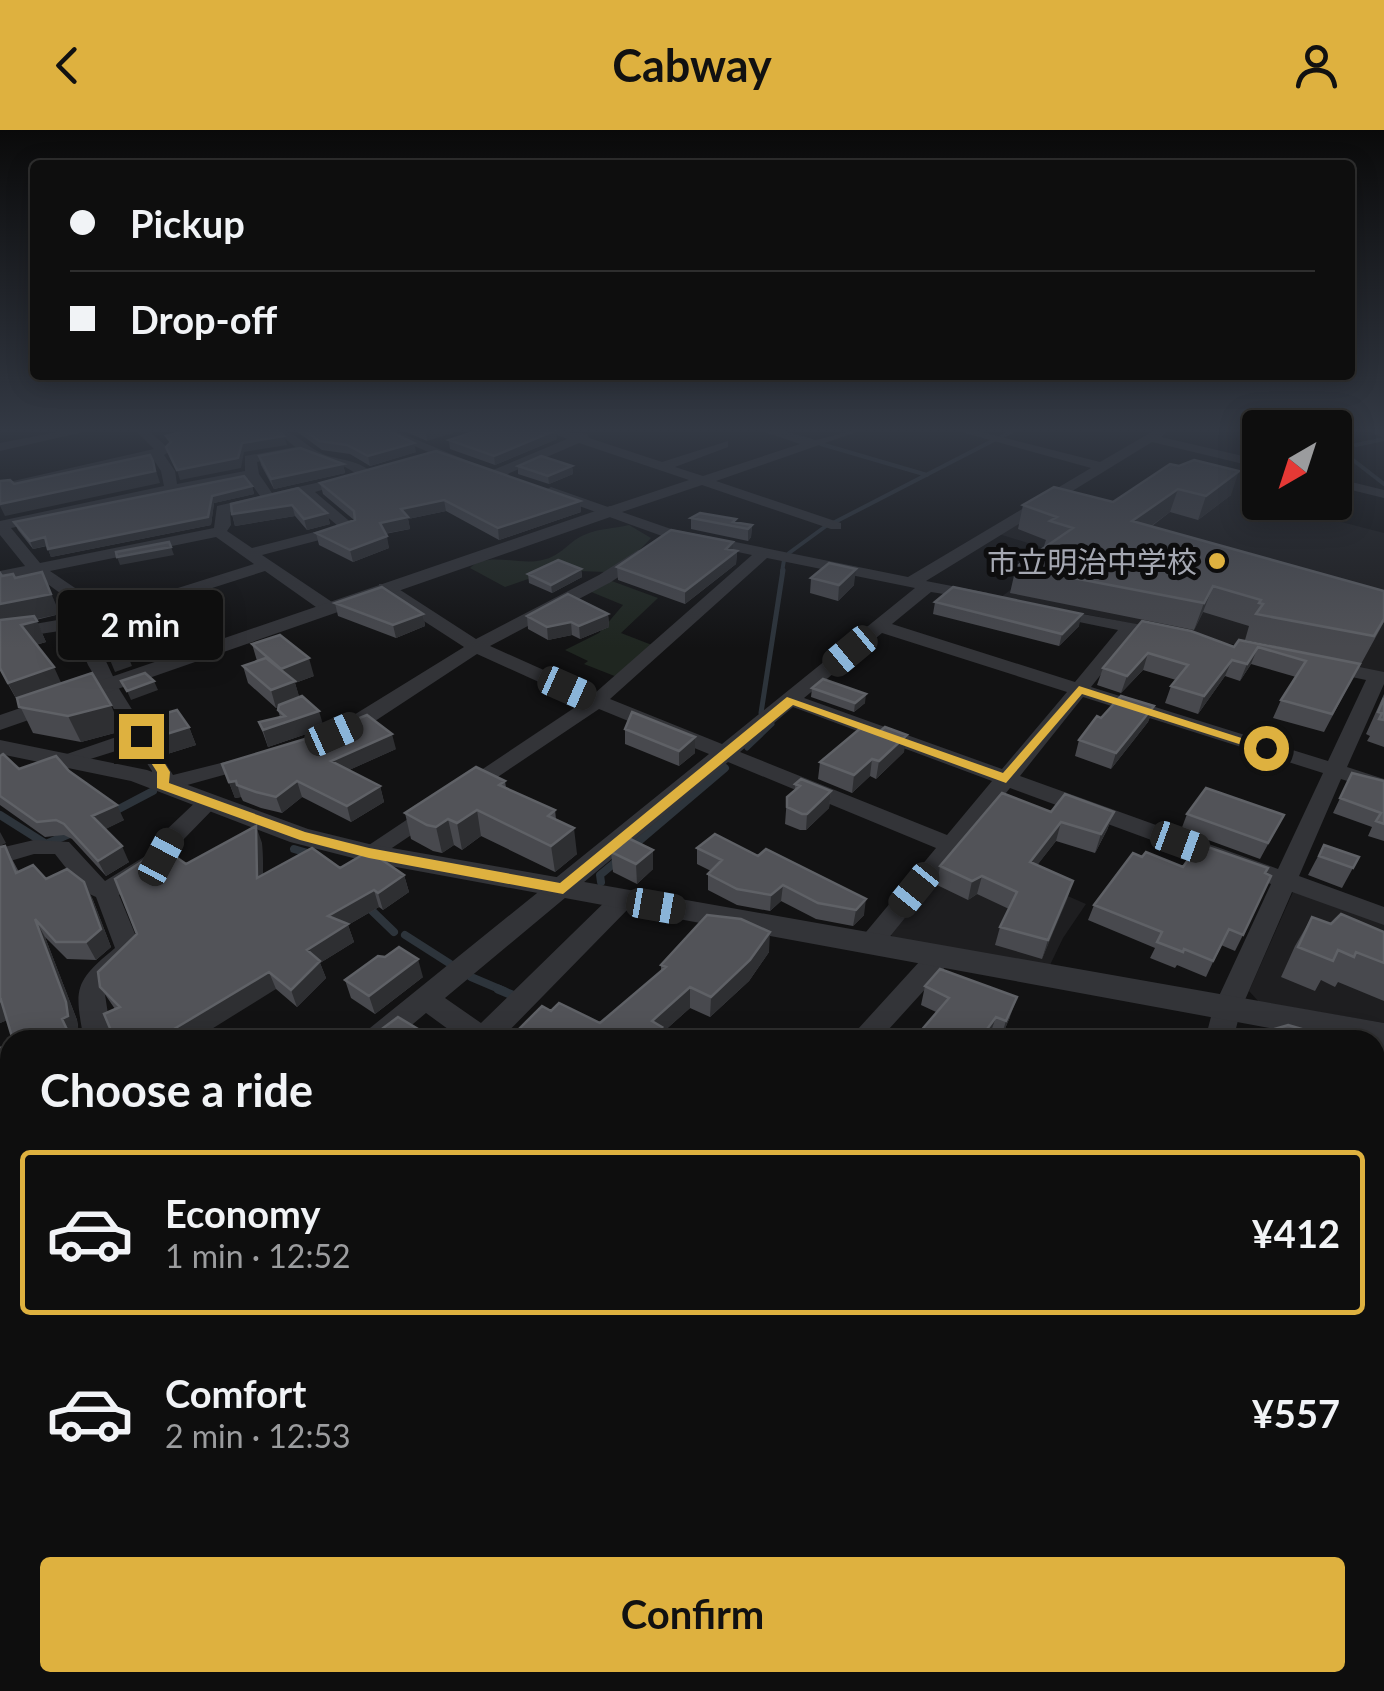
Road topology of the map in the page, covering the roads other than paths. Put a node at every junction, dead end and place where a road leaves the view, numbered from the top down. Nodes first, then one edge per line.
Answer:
1 (106, 503) edge
2 (250, 503) edge
3 (320, 503) edge
4 (586, 503) edge
5 (634, 503) edge
6 (768, 503) edge
7 (1046, 503) edge
8 (610, 511) junction
9 (0, 525) edge
10 (836, 526) dead end
11 (219, 532) junction
12 (667, 533) junction
13 (765, 552) junction
14 (250, 553) junction
15 (267, 565) junction
16 (33, 566) junction
17 (0, 576) edge
18 (920, 584) junction
19 (386, 588) junction
20 (1002, 601) edge
21 (329, 608) junction
22 (1038, 608) edge
23 (77, 623) junction
24 (880, 626) junction
25 (1130, 627) junction
26 (0, 634) edge
27 (1187, 638) edge
28 (476, 647) junction
29 (1301, 661) edge
30 (1381, 677) edge
31 (109, 686) junction
32 (1079, 690) junction
33 (791, 700) junction
34 (597, 701) junction
35 (0, 723) edge
36 (141, 736) junction
37 (318, 741) edge
38 (0, 748) edge
39 (726, 754) junction
40 (268, 757) edge
41 (68, 760) junction
42 (1335, 770) junction
43 (1006, 778) junction
44 (162, 785) junction
45 (1384, 786) edge
46 (209, 802) junction
47 (951, 845) junction
48 (369, 853) junction
49 (0, 856) edge
50 (1285, 880) junction
51 (563, 888) junction
52 (106, 892) junction
53 (623, 900) junction
54 (1384, 916) edge
55 (870, 944) junction
56 (939, 957) junction
57 (426, 999) junction
58 (1226, 1009) junction
59 (95, 1030) edge
60 (388, 1030) edge
61 (469, 1030) edge
62 (493, 1030) edge
63 (871, 1030) edge
64 (1222, 1030) edge
65 (1349, 1030) edge

1 - 9 street
2 - 11 street
3 - 14 street
4 - 8 street
5 - 8 street
6 - 10 street
7 - 18 street
8 - 12 street
8 - 19 street
9 - 16 street
11 - 14 street
11 - 16 street
12 - 13 street
12 - 28 street
13 - 18 street
13 - 34 street
14 - 15 street
15 - 21 street
15 - 23 street
16 - 17 street
16 - 23 street
18 - 20 street
18 - 24 street
19 - 21 street
19 - 28 street
21 - 31 street
22 - 25 street
23 - 26 street
23 - 31 street
24 - 32 street
24 - 33 street
25 - 27 street
25 - 32 street
28 - 34 street
28 - 37 street
29 - 30 street
30 - 42 street
31 - 35 street
31 - 36 street
32 - 42 street
32 - 43 street
33 - 39 street
33 - 43 street
34 - 39 street
34 - 48 street
36 - 41 street
36 - 44 street
38 - 41 street
39 - 47 street
39 - 51 street
40 - 44 street
41 - 44 street
42 - 45 street
42 - 50 street
43 - 47 street
43 - 50 street
44 - 46 street
46 - 48 street
46 - 52 street
47 - 55 street
48 - 51 street
49 - 52 street
50 - 54 street
50 - 58 street
51 - 53 street
51 - 57 street
52 - 59 street
53 - 55 street
53 - 62 street
55 - 56 street
56 - 58 street
56 - 63 street
57 - 60 street
57 - 61 street
58 - 64 street
58 - 65 street

